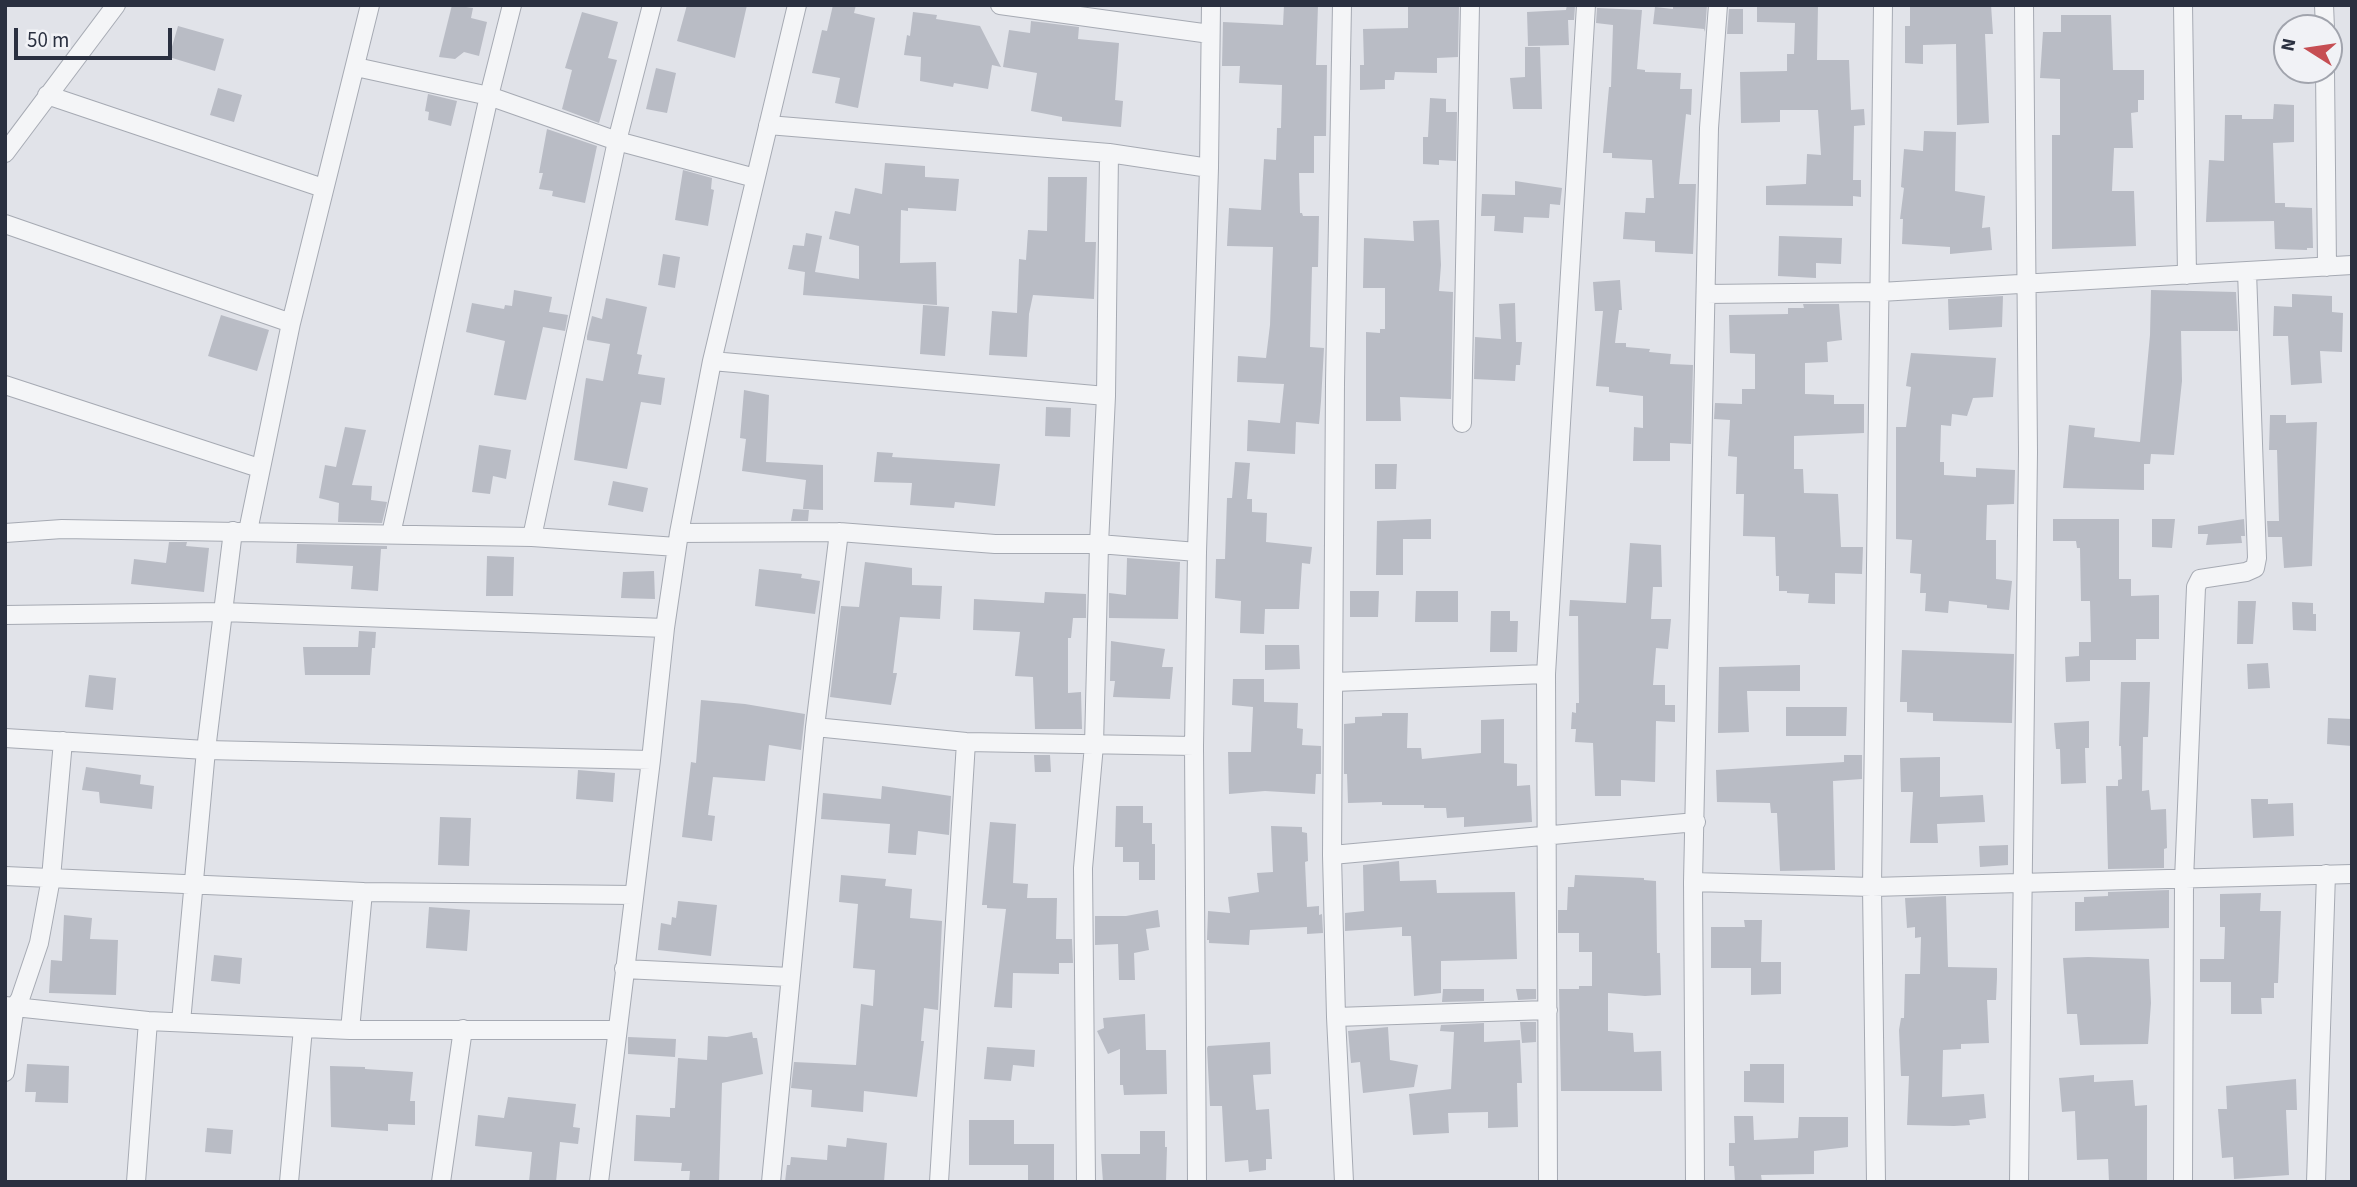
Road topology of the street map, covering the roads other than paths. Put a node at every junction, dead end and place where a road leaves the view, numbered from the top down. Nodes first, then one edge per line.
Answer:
1 (116, 5) edge
2 (370, 5) edge
3 (513, 5) edge
4 (652, 5) edge
5 (797, 5) edge
6 (1000, 5) edge
7 (1211, 5) edge
8 (1342, 5) edge
9 (1470, 5) edge
10 (1586, 5) edge
11 (1718, 5) edge
12 (1884, 5) edge
13 (2024, 5) edge
14 (2183, 5) edge
15 (1210, 34) junction
16 (356, 66) junction
17 (2325, 84) edge
18 (47, 95) junction
19 (489, 96) junction
20 (768, 125) junction
21 (617, 141) junction
22 (5, 153) edge
23 (1109, 153) junction
24 (1209, 168) junction
25 (754, 178) junction
26 (323, 188) junction
27 (5, 224) edge
28 (2352, 265) edge
29 (2327, 267) junction
30 (2247, 271) junction
31 (2187, 275) junction
32 (2028, 284) junction
33 (1880, 292) junction
34 (1706, 294) junction
35 (291, 323) junction
36 (712, 361) junction
37 (5, 384) edge
38 (1106, 396) junction
39 (1462, 423) dead end
40 (259, 468) junction
41 (240, 531) junction
42 (839, 532) junction
43 (5, 533) edge
44 (391, 534) junction
45 (532, 537) junction
46 (678, 540) junction
47 (1099, 544) junction
48 (1198, 552) junction
49 (223, 612) junction
50 (5, 615) edge
51 (665, 628) junction
52 (1545, 674) junction
53 (1334, 682) junction
54 (815, 727) junction
55 (5, 738) edge
56 (63, 741) junction
57 (966, 742) junction
58 (1094, 745) junction
59 (1194, 746) junction
60 (206, 750) junction
61 (651, 760) junction
62 (1696, 822) junction
63 (1546, 836) junction
64 (1332, 855) junction
65 (2326, 874) junction
66 (2352, 874) edge
67 (5, 876) edge
68 (51, 878) junction
69 (2184, 880) junction
70 (1693, 882) junction
71 (2023, 882) junction
72 (193, 883) junction
73 (1872, 887) junction
74 (363, 892) junction
75 (633, 895) junction
76 (624, 969) junction
77 (790, 977) junction
78 (10, 1006) edge
79 (1548, 1010) junction
80 (1336, 1017) junction
81 (148, 1021) junction
82 (181, 1022) junction
83 (303, 1028) junction
84 (463, 1029) junction
85 (350, 1030) junction
86 (617, 1030) junction
87 (5, 1072) edge
88 (136, 1182) edge
89 (289, 1182) edge
90 (441, 1182) edge
91 (599, 1182) edge
92 (771, 1182) edge
93 (939, 1182) edge
94 (1086, 1182) edge
95 (1197, 1182) edge
96 (1344, 1182) edge
97 (1548, 1182) edge
98 (1695, 1182) edge
99 (1876, 1182) edge
100 (2019, 1182) edge
101 (2183, 1182) edge
102 (2316, 1182) edge

1 - 18 street
2 - 16 street
3 - 19 street
4 - 21 street
5 - 20 street
6 - 15 street
7 - 15 street
8 - 53 street
9 - 39 street
10 - 52 street
11 - 34 street
12 - 33 street
13 - 32 street
14 - 31 street
15 - 24 street
16 - 19 street
16 - 26 street
17 - 29 street
18 - 22 street
18 - 26 street
19 - 21 street
19 - 44 street
20 - 23 street
20 - 25 street
21 - 25 street
21 - 45 street
23 - 24 street
23 - 38 street
24 - 48 street
25 - 36 street
26 - 35 street
27 - 35 street
28 - 29 street
29 - 30 street
30 - 31 street
30 - 69 street
31 - 32 street
32 - 33 street
32 - 71 street
33 - 34 street
33 - 73 street
34 - 62 street
35 - 40 street
36 - 38 street
36 - 46 street
37 - 40 street
38 - 47 street
40 - 41 street
41 - 43 street
41 - 44 street
41 - 49 street
42 - 46 street
42 - 47 street
42 - 54 street
44 - 45 street
45 - 46 street
46 - 51 street
47 - 48 street
47 - 58 street
48 - 59 street
49 - 50 street
49 - 51 street
49 - 60 street
51 - 61 street
52 - 53 street
52 - 63 street
53 - 64 street
54 - 57 street
54 - 77 street
55 - 56 street
56 - 60 street
56 - 68 street
57 - 58 street
57 - 93 street
58 - 59 street
58 - 94 street
59 - 95 street
60 - 61 street
60 - 72 street
61 - 75 street
62 - 63 street
62 - 70 street
63 - 64 street
63 - 79 street
64 - 80 street
65 - 66 street
65 - 69 street
65 - 102 street
67 - 68 street
68 - 72 street
68 - 78 street
69 - 71 street
69 - 101 street
70 - 73 street
70 - 98 street
71 - 73 street
71 - 100 street
72 - 74 street
72 - 82 street
73 - 99 street
74 - 75 street
74 - 85 street
75 - 76 street
76 - 77 street
76 - 86 street
77 - 92 street
78 - 81 street
78 - 87 street
79 - 80 street
79 - 97 street
80 - 96 street
81 - 82 street
81 - 88 street
82 - 83 street
83 - 85 street
83 - 89 street
84 - 85 street
84 - 86 street
84 - 90 street
86 - 91 street

